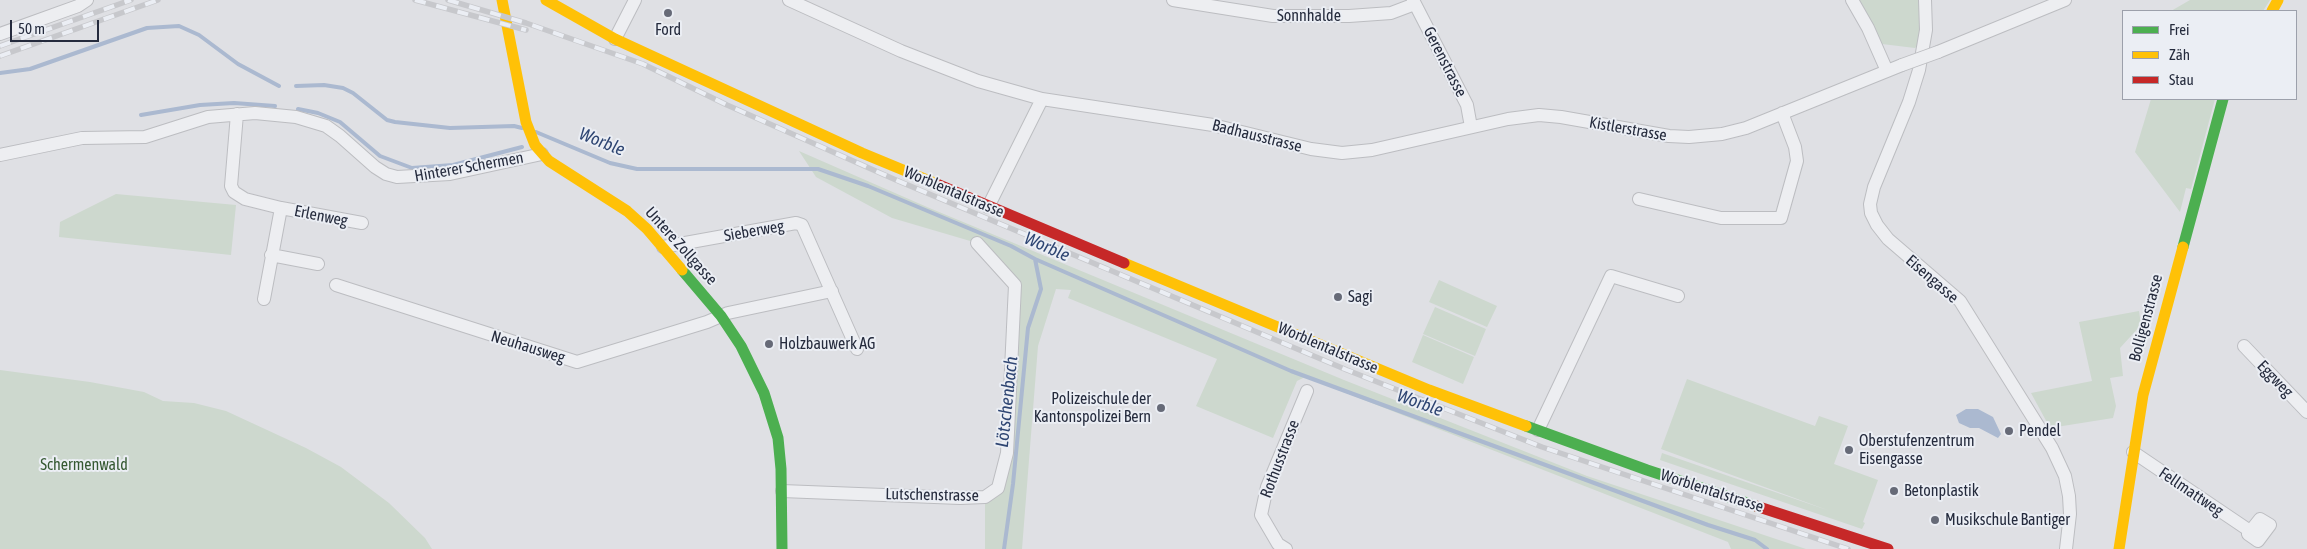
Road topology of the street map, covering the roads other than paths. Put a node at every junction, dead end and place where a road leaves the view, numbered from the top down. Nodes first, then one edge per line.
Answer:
1 (87, 0) edge
2 (502, 0) edge
3 (546, 0) edge
4 (635, 0) edge
5 (789, 0) edge
6 (1173, 0) edge
7 (1852, 0) edge
8 (1925, 0) edge
9 (2065, 0) edge
10 (1414, 2) edge
11 (0, 34) edge
12 (615, 39) junction
13 (1887, 71) junction
14 (1042, 99) junction
15 (2223, 100) edge
16 (1782, 113) junction
17 (237, 114) junction
18 (1471, 127) junction
19 (538, 149) junction
20 (0, 155) edge
21 (1639, 199) dead end
22 (988, 207) junction
23 (281, 208) junction
24 (362, 224) dead end
25 (977, 243) dead end
26 (663, 247) junction
27 (271, 255) junction
28 (318, 264) dead end
29 (336, 285) dead end
30 (832, 291) junction
31 (1678, 296) dead end
32 (264, 299) dead end
33 (721, 316) junction
34 (2244, 346) dead end
35 (857, 349) dead end
36 (1307, 391) dead end
37 (2307, 412) edge
38 (1538, 430) junction
39 (2133, 452) junction
40 (782, 490) junction
41 (2250, 532) dead end
42 (782, 549) edge
43 (1286, 549) edge
44 (1888, 549) edge
45 (2066, 549) edge
46 (2119, 549) edge

1 - 11 street
2 - 19 main road
3 - 12 main road, Worblentalstrasse
4 - 12 street
5 - 14 street, Badhausstrasse
6 - 10 street, Sonnhalde
7 - 13 street
8 - 45 street, Eisengasse
9 - 13 street, Kistlerstrasse, bridge
10 - 18 street, Gerenstrasse
12 - 22 main road, Worblentalstrasse
13 - 16 street, Kistlerstrasse
14 - 18 street, Badhausstrasse
14 - 22 street
15 - 39 main road, Bolligenstrasse
16 - 18 street, Kistlerstrasse
16 - 21 street
17 - 19 street, Hinterer Schermen
17 - 20 street, Hinterer Schermen
17 - 23 street, Erlenweg
19 - 26 main road, Untere Zollgasse
22 - 38 main road, Worblentalstrasse
23 - 24 street, Erlenweg
23 - 27 street, Erlenweg
25 - 40 street, Lutschenstrasse
26 - 30 street, Sieberweg
26 - 33 main road, Untere Zollgasse
27 - 28 street
27 - 32 street, Erlenweg
29 - 33 street, Neuhausweg
30 - 33 street
30 - 35 street, Sieberweg
31 - 38 street
33 - 40 main road, Untere Zollgasse
34 - 37 street, Eggweg
36 - 43 street, Rothusstrasse
38 - 44 main road, Worblentalstrasse
39 - 41 street, Fellmattweg
39 - 46 main road, Bolligenstrasse
40 - 42 main road, Untere Zollgasse

